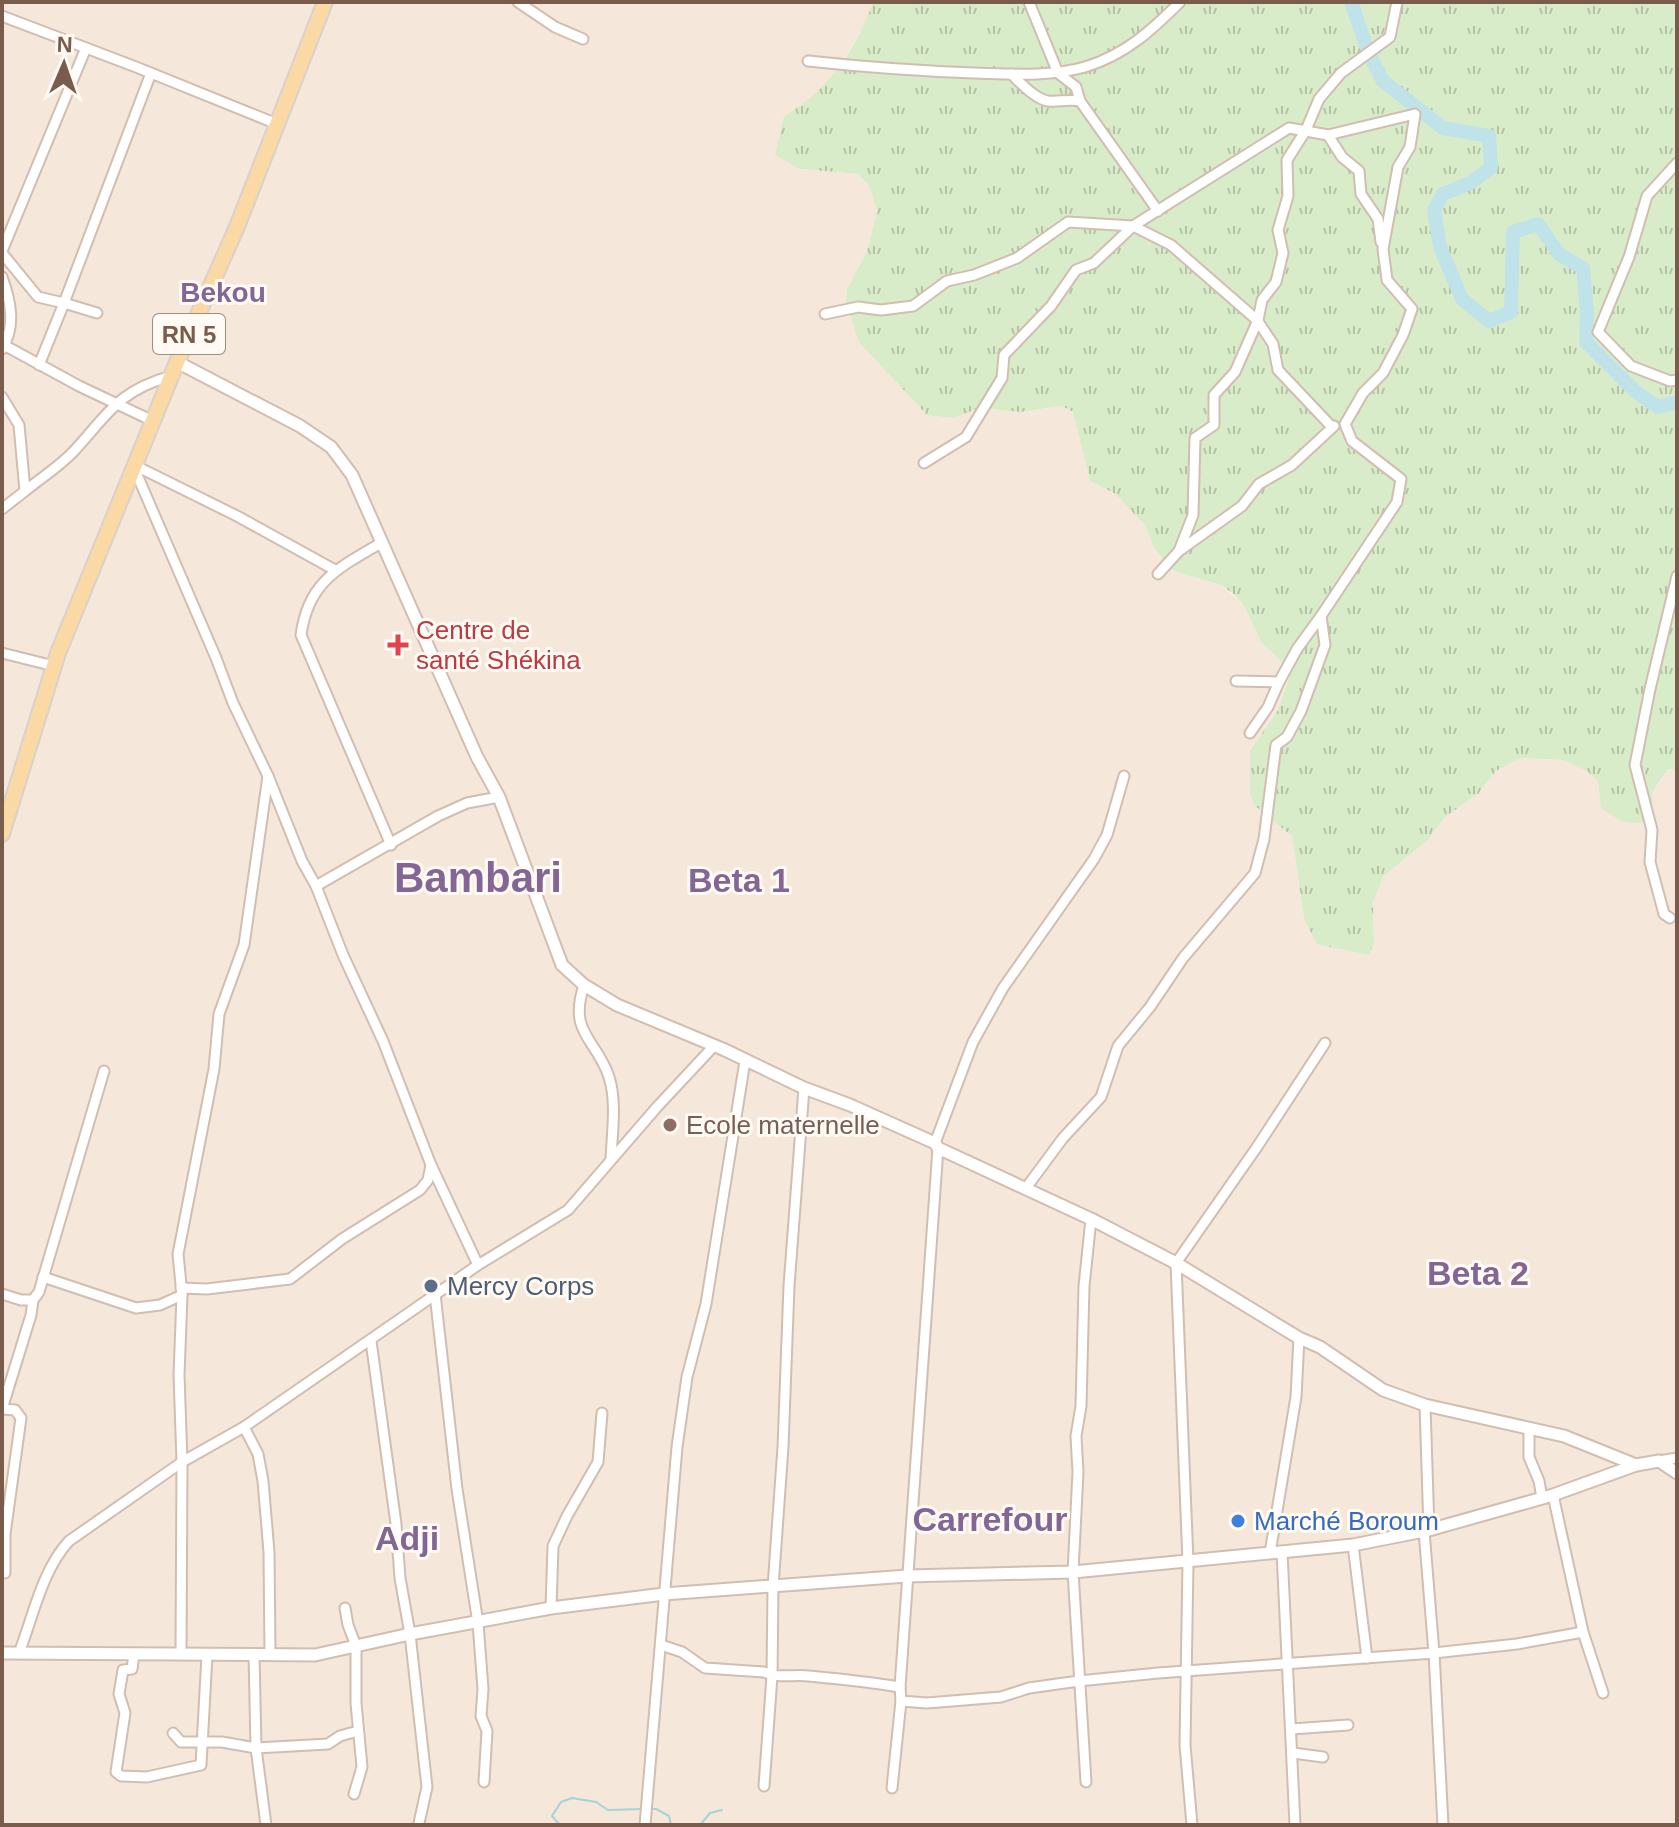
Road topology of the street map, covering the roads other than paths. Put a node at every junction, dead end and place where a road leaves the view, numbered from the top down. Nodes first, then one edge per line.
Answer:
1 (325, 2) edge
2 (518, 2) edge
3 (1029, 2) edge
4 (1180, 2) edge
5 (1397, 2) edge
6 (2, 16) edge
7 (583, 39) dead end
8 (86, 48) junction
9 (808, 61) dead end
10 (151, 73) junction
11 (1058, 73) junction
12 (1011, 74) junction
13 (1080, 101) junction
14 (277, 124) junction
15 (1306, 130) junction
16 (1328, 135) junction
17 (1677, 163) edge
18 (1158, 211) junction
19 (1133, 226) junction
20 (1383, 249) junction
21 (2, 252) edge
22 (2, 277) edge
23 (64, 303) junction
24 (97, 313) dead end
25 (825, 314) dead end
26 (1258, 320) junction
27 (3, 346) edge
28 (39, 365) junction
29 (174, 369) junction
30 (1677, 380) edge
31 (2, 397) edge
32 (116, 403) junction
33 (153, 421) junction
34 (1345, 424) junction
35 (1331, 426) junction
36 (924, 463) dead end
37 (135, 468) junction
38 (25, 491) junction
39 (2, 509) edge
40 (381, 543) junction
41 (1179, 551) junction
42 (335, 570) junction
43 (1158, 574) dead end
44 (1677, 576) edge
45 (1321, 616) junction
46 (2, 653) edge
47 (54, 666) junction
48 (1236, 681) dead end
49 (1279, 682) junction
50 (1250, 733) dead end
51 (268, 776) junction
52 (1124, 776) dead end
53 (499, 797) junction
54 (2, 834) edge
55 (391, 845) junction
56 (316, 886) junction
57 (1670, 918) dead end
58 (584, 985) junction
59 (1325, 1043) dead end
60 (713, 1047) junction
61 (745, 1061) junction
62 (104, 1071) dead end
63 (804, 1088) junction
64 (936, 1145) junction
65 (611, 1159) junction
66 (431, 1165) junction
67 (1026, 1188) junction
68 (1091, 1219) junction
69 (1176, 1263) junction
70 (478, 1265) junction
71 (43, 1277) junction
72 (182, 1292) junction
73 (2, 1294) edge
74 (435, 1294) junction
75 (33, 1300) junction
76 (1299, 1338) junction
77 (371, 1341) junction
78 (1425, 1405) junction
79 (602, 1413) dead end
80 (244, 1427) junction
81 (1529, 1429) junction
82 (1677, 1458) edge
83 (1659, 1461) junction
84 (182, 1462) junction
85 (1636, 1465) junction
86 (1677, 1473) edge
87 (1548, 1496) junction
88 (1427, 1530) junction
89 (1353, 1545) junction
90 (1276, 1553) junction
91 (1188, 1562) junction
92 (1073, 1572) junction
93 (5, 1573) dead end
94 (907, 1576) junction
95 (773, 1587) junction
96 (664, 1594) junction
97 (345, 1608) dead end
98 (551, 1608) junction
99 (478, 1623) junction
100 (1583, 1632) junction
101 (410, 1634) junction
102 (661, 1645) junction
103 (356, 1646) junction
104 (2, 1653) edge
105 (19, 1653) junction
106 (1434, 1653) junction
107 (134, 1654) junction
108 (181, 1654) junction
109 (254, 1654) junction
110 (270, 1654) junction
111 (207, 1655) junction
112 (1367, 1658) junction
113 (1289, 1663) junction
114 (1188, 1670) junction
115 (772, 1676) junction
116 (1079, 1681) junction
117 (900, 1687) junction
118 (1603, 1693) dead end
119 (901, 1701) junction
120 (1348, 1725) dead end
121 (1292, 1729) junction
122 (358, 1731) junction
123 (173, 1733) dead end
124 (203, 1743) junction
125 (256, 1748) junction
126 (1293, 1753) junction
127 (1323, 1757) dead end
128 (484, 1782) dead end
129 (1086, 1782) dead end
130 (764, 1786) dead end
131 (892, 1788) dead end
132 (354, 1794) dead end
133 (419, 1823) dead end
134 (266, 1825) edge
135 (645, 1825) edge
136 (1192, 1825) edge
137 (1295, 1825) edge
138 (1443, 1825) edge

1 - 14 main road, RN 5
2 - 7 street
3 - 11 street
4 - 11 street
5 - 15 street
6 - 8 street
8 - 10 street
8 - 21 street
9 - 12 street
10 - 14 street
10 - 23 street
11 - 12 street
11 - 13 street
12 - 13 street
13 - 18 street
14 - 29 main road, RN 5
15 - 16 street
15 - 18 street
15 - 26 street
16 - 20 street
16 - 20 street
17 - 30 street
18 - 19 street
19 - 25 street
19 - 26 street
19 - 36 street
20 - 34 street
21 - 23 street
22 - 27 street
23 - 24 street
23 - 28 street
26 - 35 street
26 - 41 street
27 - 28 street
28 - 32 street
29 - 32 street
29 - 33 main road, RN 5
29 - 40 street
31 - 38 street
32 - 33 street
32 - 38 street
33 - 37 main road, RN 5
34 - 35 street
34 - 45 street
35 - 41 street
37 - 42 street
37 - 47 main road, RN 5
37 - 51 street
38 - 39 street
40 - 42 street
40 - 53 street
41 - 43 street
42 - 55 street
44 - 57 street
45 - 49 street
45 - 67 street
46 - 47 street
47 - 54 main road, RN 5
48 - 49 street
49 - 50 street
51 - 56 street
51 - 72 street
52 - 64 street
53 - 55 street
53 - 58 street
55 - 56 street
56 - 66 street
58 - 60 street
58 - 65 street
59 - 69 street
60 - 61 street
60 - 65 street
61 - 63 street
61 - 96 street
62 - 71 street
63 - 64 street
63 - 95 street
64 - 67 street
64 - 94 street
65 - 70 street
66 - 70 street
66 - 72 street
67 - 68 street
68 - 69 street
68 - 92 street
69 - 76 street
69 - 91 street
70 - 74 street
71 - 72 street
71 - 75 street
72 - 84 street
73 - 75 street
74 - 77 street
74 - 99 street
75 - 93 street
76 - 78 street
76 - 90 street
77 - 80 street
77 - 101 street
78 - 81 street
78 - 88 street
79 - 98 street
80 - 84 street
80 - 110 street
81 - 85 street
81 - 87 street
82 - 83 street
83 - 85 street
83 - 86 street
84 - 105 street
84 - 108 street
85 - 87 street
87 - 88 street
87 - 100 street
88 - 89 street
88 - 106 street
89 - 90 street
89 - 112 street
90 - 91 street
90 - 113 street
91 - 92 street
91 - 114 street
92 - 94 street
92 - 116 street
94 - 95 street
94 - 117 street
95 - 96 street
95 - 115 street
96 - 98 street
96 - 102 street
97 - 103 street
98 - 99 street
99 - 101 street
99 - 128 street
100 - 106 street
100 - 118 street
101 - 103 street
101 - 133 street
102 - 115 street
102 - 135 street
103 - 110 street
103 - 122 street
104 - 105 street
105 - 107 street
106 - 112 street
106 - 138 street
107 - 108 street
107 - 124 street
108 - 111 street
109 - 110 street
109 - 111 street
109 - 125 street
111 - 124 street
112 - 113 street
113 - 114 street
113 - 121 street
114 - 116 street
114 - 136 street
115 - 117 street
115 - 130 street
116 - 119 street
116 - 129 street
117 - 119 street
119 - 131 street
120 - 121 street
121 - 126 street
122 - 125 street
122 - 132 street
123 - 124 street
124 - 125 street
125 - 134 street
126 - 127 street
126 - 137 street

